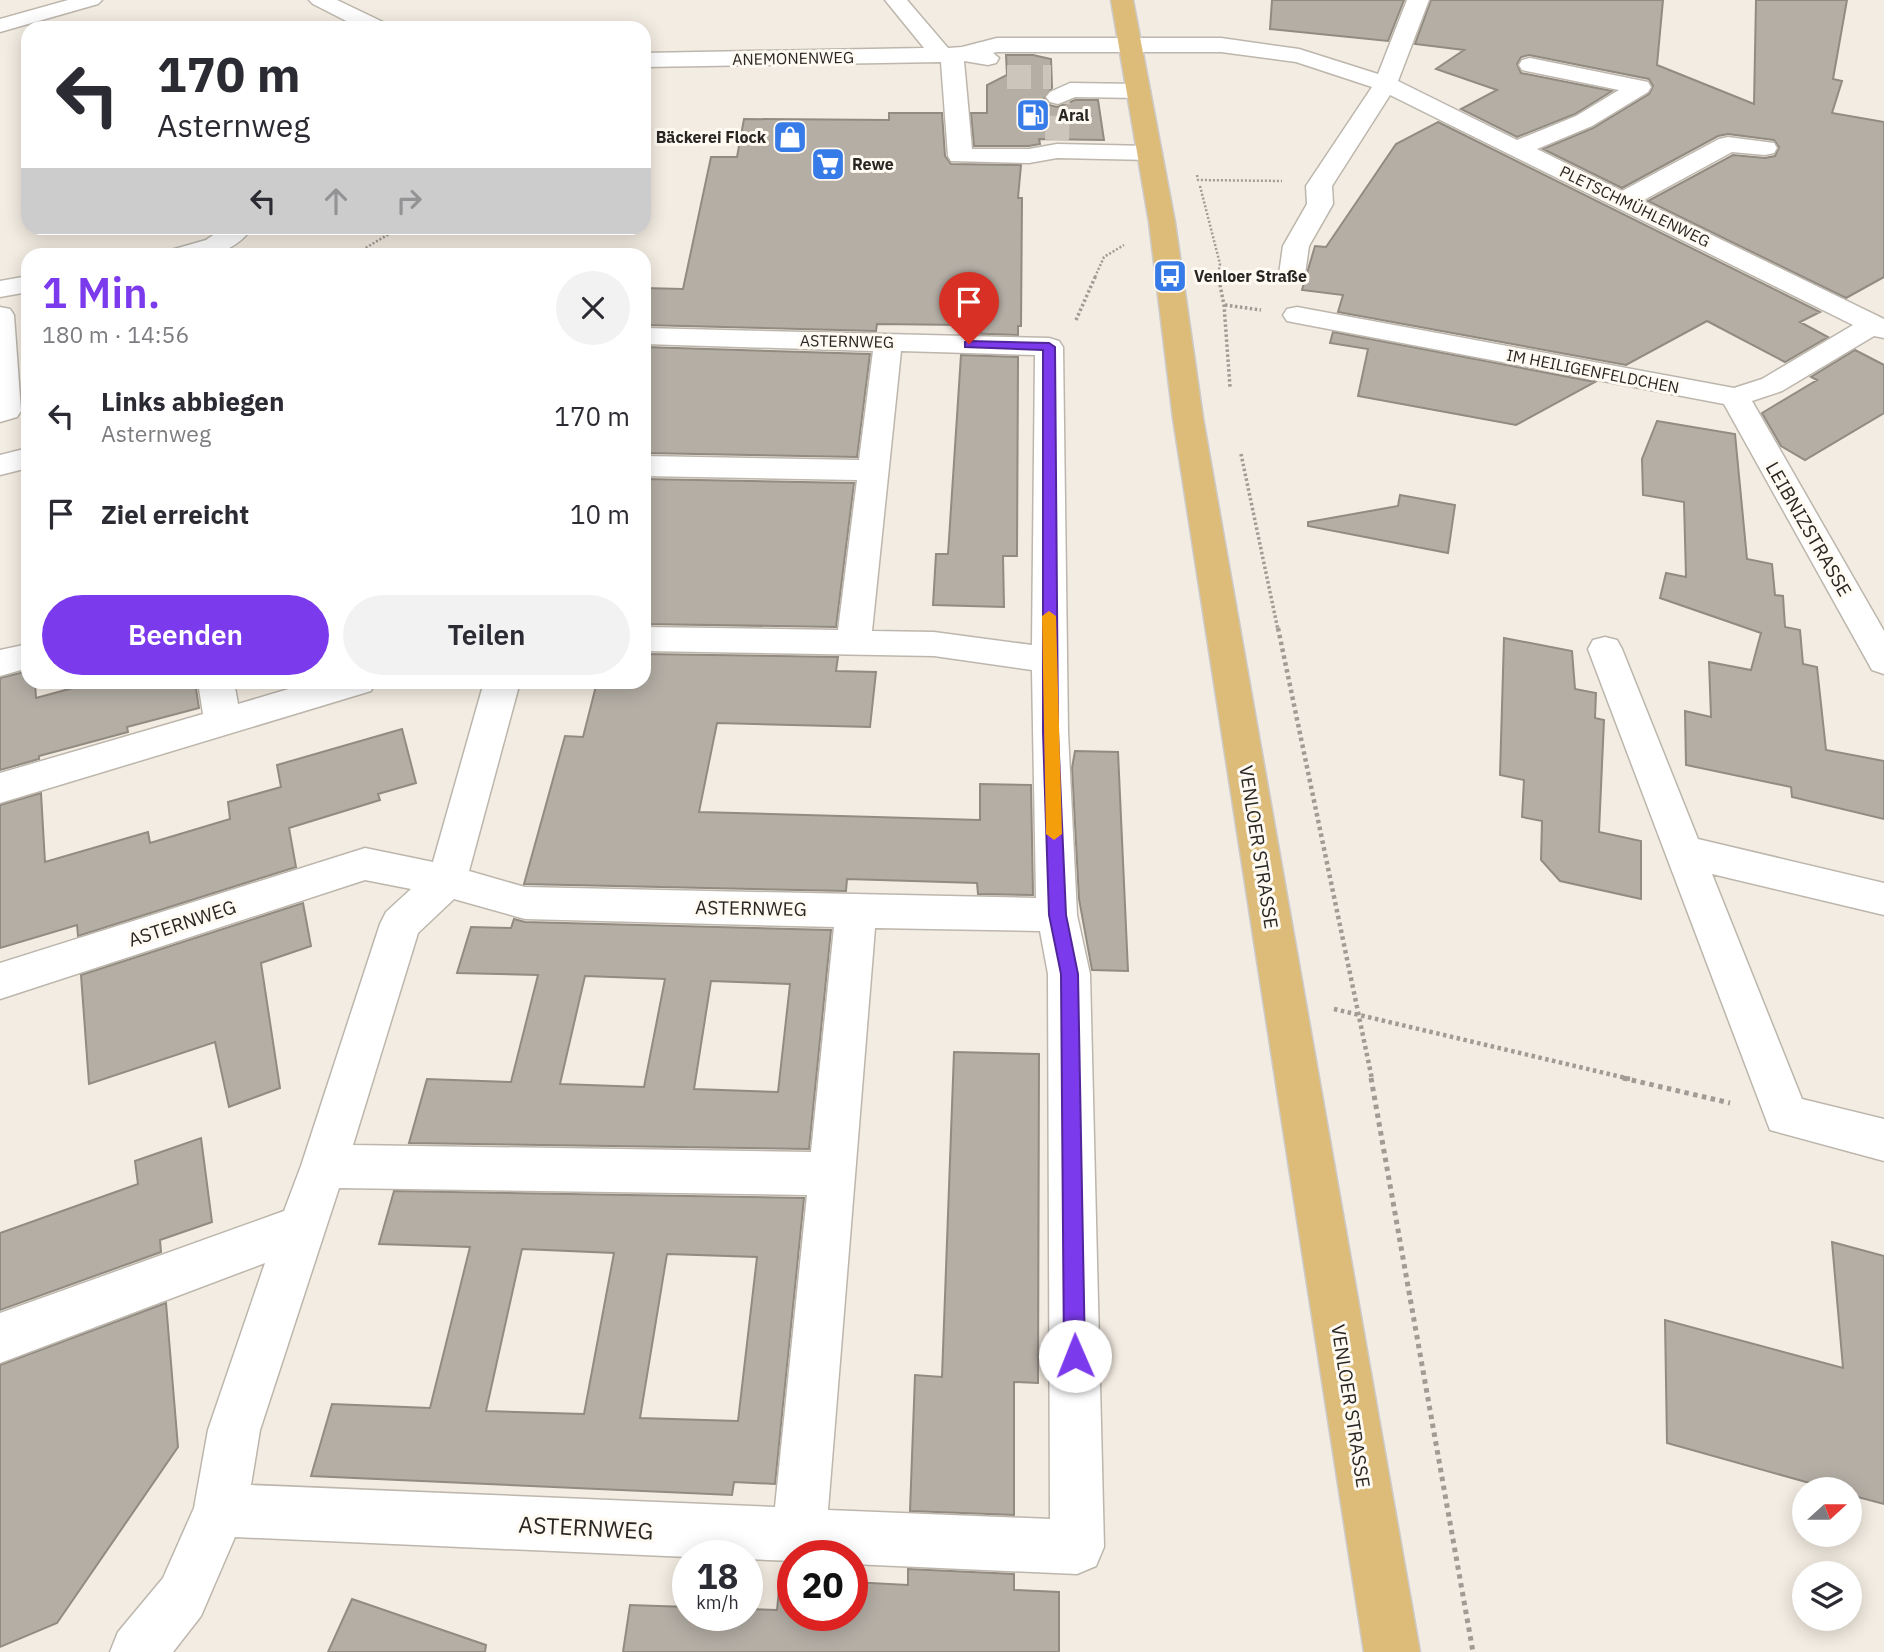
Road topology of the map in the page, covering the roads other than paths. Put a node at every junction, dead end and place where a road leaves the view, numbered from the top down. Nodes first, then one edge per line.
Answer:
1 (91, 0) edge
2 (320, 0) edge
3 (896, 0) edge
4 (1122, 0) edge
5 (1418, 0) edge
6 (363, 21) edge
7 (0, 26) edge
8 (1132, 53) junction
9 (952, 60) junction
10 (651, 64) edge
11 (1530, 65) dead end
12 (994, 77) tunnel mouth
13 (1386, 84) junction
14 (1060, 88) tunnel mouth
15 (1138, 91) junction
16 (1518, 148) junction
17 (1765, 148) dead end
18 (1150, 153) junction
19 (1624, 200) junction
20 (1292, 274) dead end
21 (21, 285) edge
22 (0, 289) edge
23 (0, 315) edge
24 (1297, 315) dead end
25 (1879, 328) edge
26 (651, 336) edge
27 (888, 341) junction
28 (1735, 397) junction
29 (0, 413) edge
30 (21, 460) edge
31 (0, 465) edge
32 (651, 466) edge
33 (873, 470) junction
34 (651, 639) edge
35 (854, 641) junction
36 (1605, 649) dead end
37 (21, 658) edge
38 (1049, 660) junction
39 (1884, 661) edge
40 (0, 663) edge
41 (217, 689) edge
42 (335, 689) edge
43 (500, 689) edge
44 (223, 723) junction
45 (0, 788) edge
46 (1685, 852) junction
47 (447, 881) junction
48 (1884, 899) edge
49 (856, 911) junction
50 (1057, 915) junction
51 (0, 982) edge
52 (1884, 1140) edge
53 (324, 1166) junction
54 (833, 1174) junction
55 (301, 1227) junction
56 (0, 1339) edge
57 (220, 1510) junction
58 (799, 1537) junction
59 (138, 1652) edge
60 (1392, 1652) edge

1 - 7 street
2 - 6 street
3 - 9 street
4 - 8 main road, VENLOER STRASSE
5 - 13 street
8 - 9 street, ANEMONENWEG
8 - 13 street, PLETSCHMÜHLENWEG
8 - 15 main road, VENLOER STRASSE
9 - 10 street, ANEMONENWEG
9 - 12 street
9 - 18 street
11 - 16 street
13 - 16 street, PLETSCHMÜHLENWEG
13 - 20 street
14 - 15 street
15 - 18 main road, VENLOER STRASSE
16 - 19 street, PLETSCHMÜHLENWEG
17 - 19 street
18 - 60 main road, VENLOER STRASSE
19 - 25 street, PLETSCHMÜHLENWEG
21 - 22 street
23 - 29 street
24 - 28 street, IM HEILIGENFELDCHEN
25 - 28 street, IM HEILIGENFELDCHEN
26 - 27 street, ASTERNWEG
27 - 33 street
27 - 38 street, ASTERNWEG
28 - 39 street, LEIBNIZSTRASSE
30 - 31 street
32 - 33 street
33 - 35 street
34 - 35 street
35 - 38 street
36 - 46 street
37 - 40 street
38 - 50 street
41 - 44 street
42 - 44 street
43 - 47 street
44 - 45 street
46 - 48 street
46 - 52 street
47 - 49 street, ASTERNWEG
47 - 51 street, ASTERNWEG
47 - 53 street
49 - 50 street, ASTERNWEG
49 - 54 street
50 - 58 street, ASTERNWEG
53 - 54 street
53 - 55 street
54 - 58 street
55 - 56 street
55 - 57 street
57 - 58 street, ASTERNWEG
57 - 59 street

